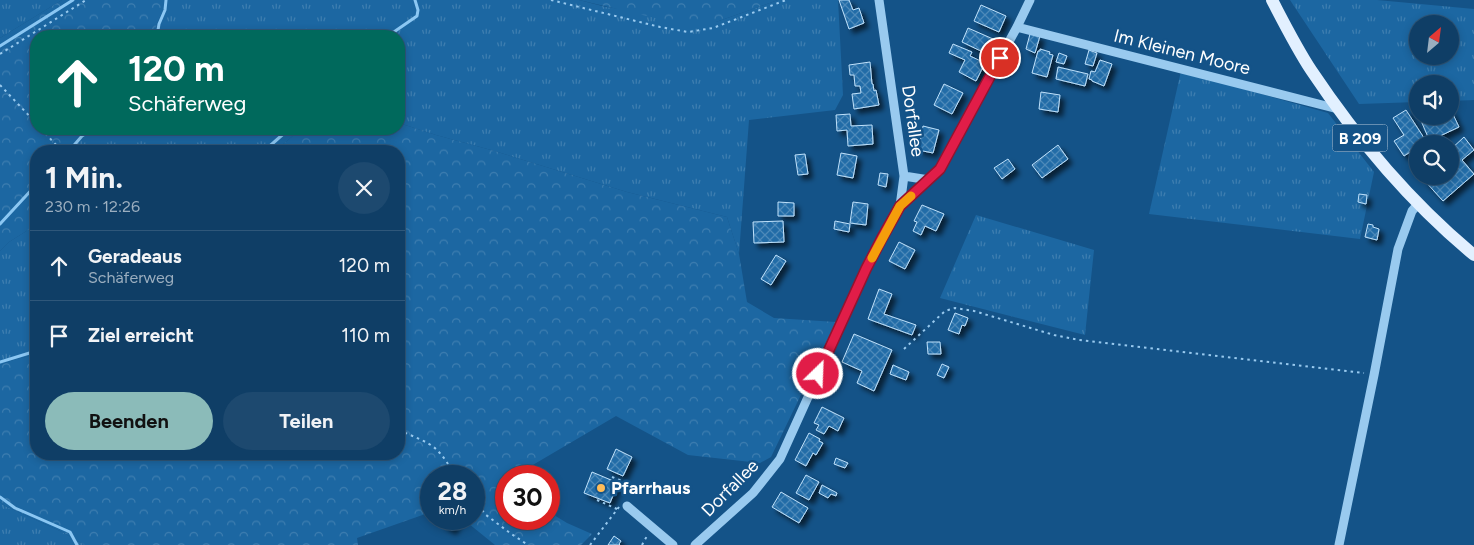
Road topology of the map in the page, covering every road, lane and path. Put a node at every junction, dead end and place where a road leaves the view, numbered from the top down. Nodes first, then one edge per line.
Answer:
1 (86, 0) edge
2 (551, 0) edge
3 (786, 0) edge
4 (879, 0) edge
5 (1030, 0) edge
6 (1272, 0) edge
7 (1018, 27) junction
8 (38, 30) edge
9 (30, 35) edge
10 (0, 54) edge
11 (0, 85) edge
12 (1338, 109) junction
13 (30, 117) edge
14 (47, 135) edge
15 (56, 145) edge
16 (904, 176) junction
17 (928, 180) junction
18 (1418, 204) junction
19 (900, 206) junction
20 (1474, 255) edge
21 (904, 350) dead end
22 (1374, 375) junction
23 (405, 433) edge
24 (448, 465) edge
25 (612, 476) dead end
26 (597, 500) dead end
27 (627, 506) dead end
28 (617, 509) junction
29 (485, 514) edge
30 (528, 545) edge
31 (591, 545) edge
32 (673, 545) edge
33 (695, 545) edge
34 (1339, 545) edge

1 - 8 path
2 - 3 path
4 - 16 street, Dorfallee
5 - 7 street
6 - 12 main road, B 209
7 - 12 street, Im Kleinen Moore
7 - 17 street
9 - 10 path
11 - 13 path
12 - 18 main road, B 209
14 - 15 path
16 - 17 street
16 - 19 street, Dorfallee
17 - 19 street
18 - 20 main road, B 209
18 - 22 street
19 - 33 street, Dorfallee
21 - 22 path
22 - 34 street
23 - 24 path
25 - 28 path
26 - 28 path
27 - 32 street
28 - 31 path
29 - 30 path

